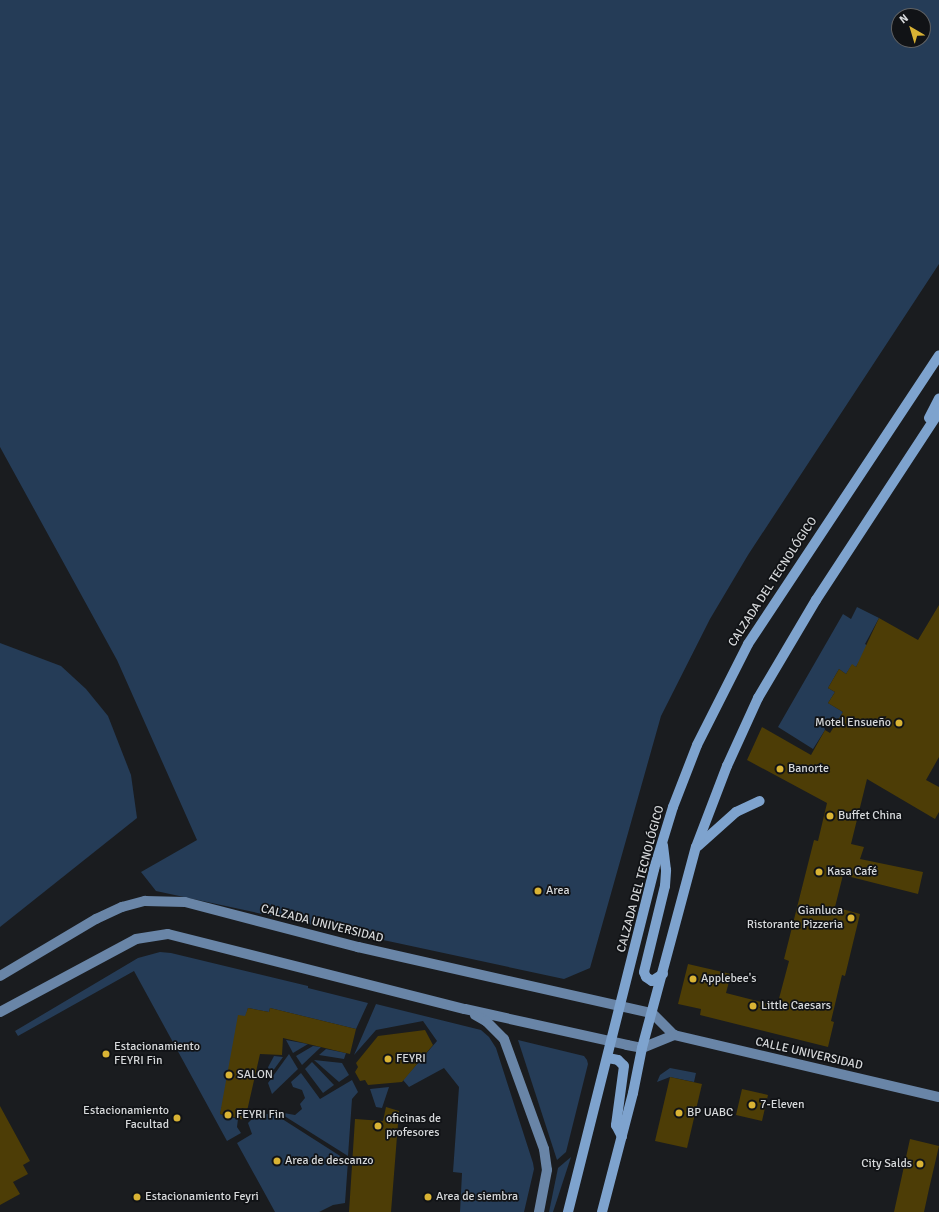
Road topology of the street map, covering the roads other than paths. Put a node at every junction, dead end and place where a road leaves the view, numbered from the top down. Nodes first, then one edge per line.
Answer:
1 (939, 355) edge
2 (939, 398) edge
3 (939, 412) edge
4 (918, 441) junction
5 (760, 801) dead end
6 (662, 843) junction
7 (696, 847) junction
8 (662, 974) junction
9 (0, 976) edge
10 (621, 1006) junction
11 (465, 1009) junction
12 (0, 1012) edge
13 (652, 1013) junction
14 (674, 1035) junction
15 (612, 1042) junction
16 (642, 1048) junction
17 (608, 1058) junction
18 (939, 1098) edge
19 (622, 1137) junction
20 (568, 1210) edge
21 (539, 1212) edge
22 (602, 1212) edge

1 - 6 main road, CALZADA DEL TECNOLÓGICO
2 - 4 main road
3 - 4 main road
4 - 7 main road
5 - 7 main road
6 - 8 main road
6 - 10 main road, CALZADA DEL TECNOLÓGICO
7 - 8 main road
8 - 13 main road
9 - 10 main road, CALZADA UNIVERSIDAD
10 - 13 main road, CALZADA UNIVERSIDAD
10 - 15 main road, CALZADA DEL TECNOLÓGICO
11 - 12 main road
11 - 15 main road
11 - 21 main road
13 - 14 main road
13 - 16 main road
14 - 16 main road
14 - 18 main road, CALLE UNIVERSIDAD
15 - 16 main road
15 - 17 main road, CALZADA DEL TECNOLÓGICO
16 - 19 main road
17 - 19 main road
17 - 20 main road, CALZADA DEL TECNOLÓGICO
19 - 22 main road

